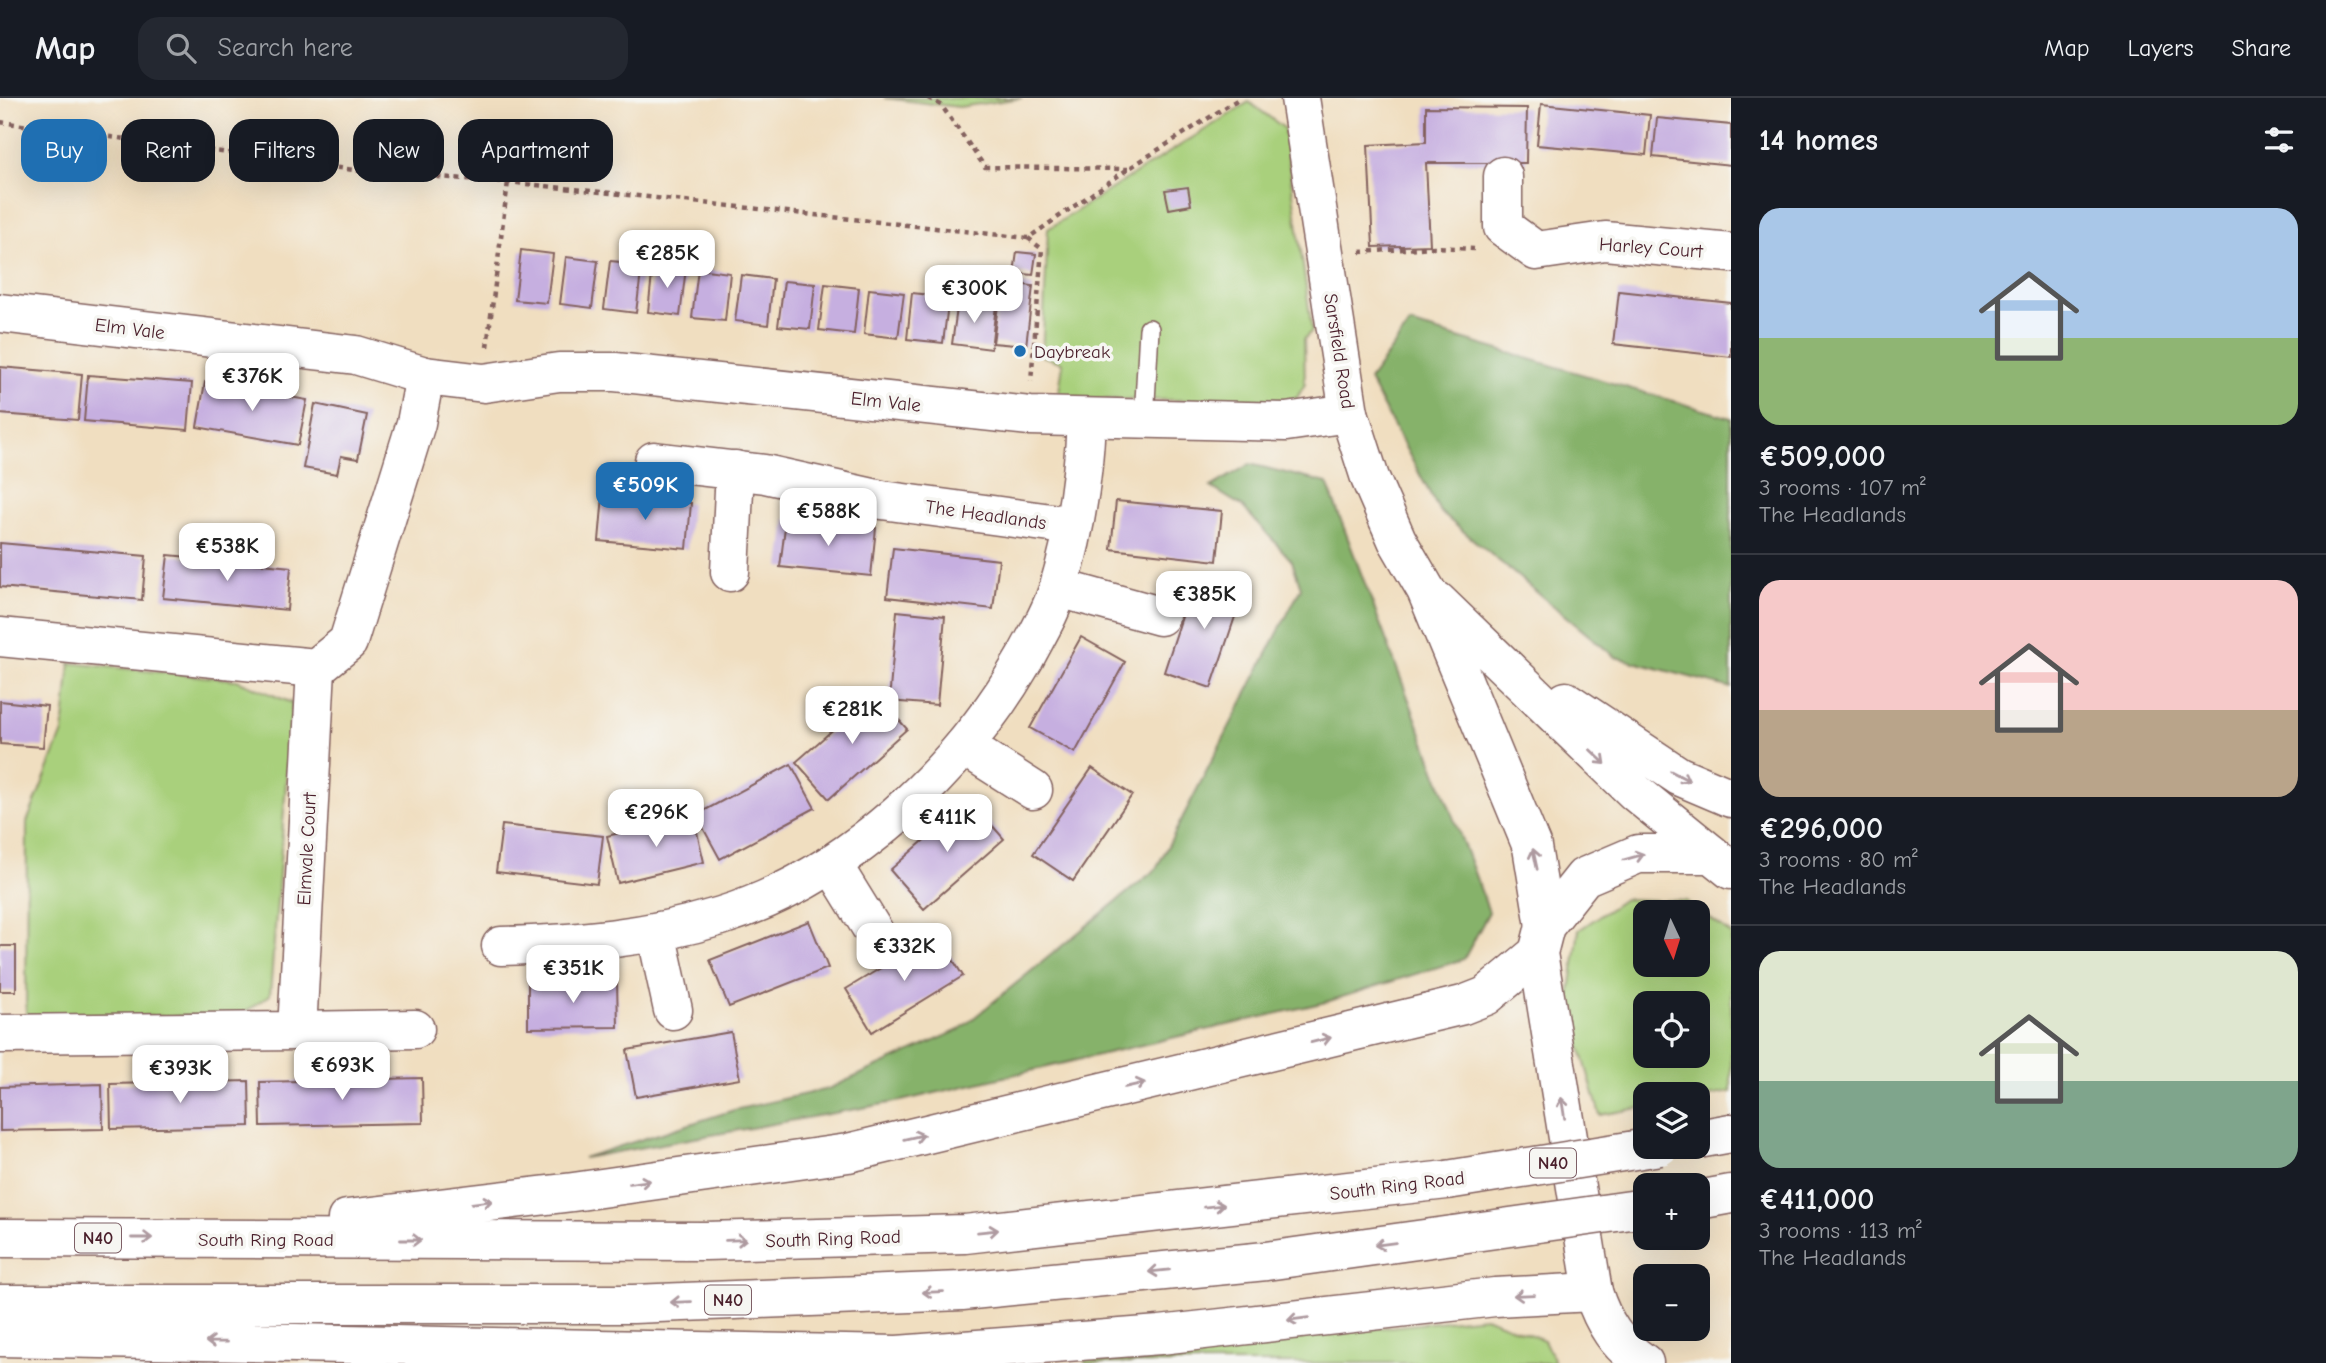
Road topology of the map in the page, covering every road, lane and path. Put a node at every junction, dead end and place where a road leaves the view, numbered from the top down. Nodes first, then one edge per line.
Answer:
1 (929, 98) edge
2 (1240, 98) edge
3 (1300, 98) edge
4 (0, 122) edge
5 (1128, 169) junction
6 (1503, 176) dead end
7 (458, 178) edge
8 (508, 182) joint
9 (1028, 238) junction
10 (1536, 251) junction
11 (1731, 253) edge
12 (1325, 255) junction
13 (0, 313) edge
14 (1149, 328) dead end
15 (425, 376) junction
16 (484, 383) junction
17 (1349, 413) junction
18 (1030, 416) junction
19 (1086, 419) junction
20 (1144, 420) junction
21 (654, 461) dead end
22 (735, 470) junction
23 (1073, 526) junction
24 (730, 572) dead end
25 (1059, 588) junction
26 (1426, 590) junction
27 (1160, 616) dead end
28 (0, 637) edge
29 (1480, 643) junction
30 (316, 668) junction
31 (964, 746) junction
32 (1033, 790) dead end
33 (1731, 799) edge
34 (1721, 862) edge
35 (832, 864) junction
36 (656, 932) junction
37 (874, 932) dead end
38 (1541, 940) junction
39 (501, 946) dead end
40 (673, 1010) dead end
41 (415, 1029) dead end
42 (296, 1031) junction
43 (0, 1034) edge
44 (1731, 1133) edge
45 (1710, 1137) edge
46 (1633, 1150) edge
47 (1731, 1194) edge
48 (1710, 1197) edge
49 (1633, 1210) edge
50 (0, 1238) edge
51 (195, 1238) junction
52 (0, 1304) edge
53 (1597, 1306) junction
54 (0, 1337) edge
55 (911, 1359) edge
56 (1603, 1363) edge
57 (1644, 1363) edge

1 - 5 path
2 - 5 path
3 - 12 main road, Sarsfield Road
4 - 7 path
5 - 9 path
6 - 10 main road
8 - 9 path
8 - 16 path
9 - 18 path
10 - 11 main road, Harley Court
10 - 12 path
12 - 17 main road, Sarsfield Road
13 - 15 main road, Elm Vale
14 - 20 lane
15 - 16 main road, Elm Vale
15 - 30 main road
16 - 18 main road, Elm Vale
17 - 20 main road, Elm Vale
17 - 26 main road, Sarsfield Road
18 - 19 main road, Elm Vale
19 - 20 main road, Elm Vale
19 - 23 main road, The Headlands
21 - 22 main road, The Headlands
22 - 23 main road, The Headlands
22 - 24 main road
23 - 25 main road, The Headlands
25 - 27 main road
25 - 31 main road, The Headlands
26 - 29 main road, Sarsfield Road
38 -> 26 main road, Sarsfield Road
28 - 30 main road
29 -> 33 main road
29 -> 34 main road, Sarsfield Road
30 - 42 main road, Elmvale Court
31 - 32 main road
31 - 35 main road, The Headlands
38 -> 34 main road
35 - 36 main road, The Headlands
35 - 37 main road
36 - 39 main road, The Headlands
36 - 40 main road
51 -> 38 main road
53 -> 38 main road, Sarsfield Road
41 - 42 main road
42 - 43 main road
44 - 45 main road
51 -> 46 main road, South Ring Road / N40, bridge
47 - 48 main road
49 -> 52 main road, N40, bridge
50 -> 51 main road, South Ring Road / N40
53 -> 55 main road
53 - 56 main road
53 - 57 main road
55 -> 54 main road

